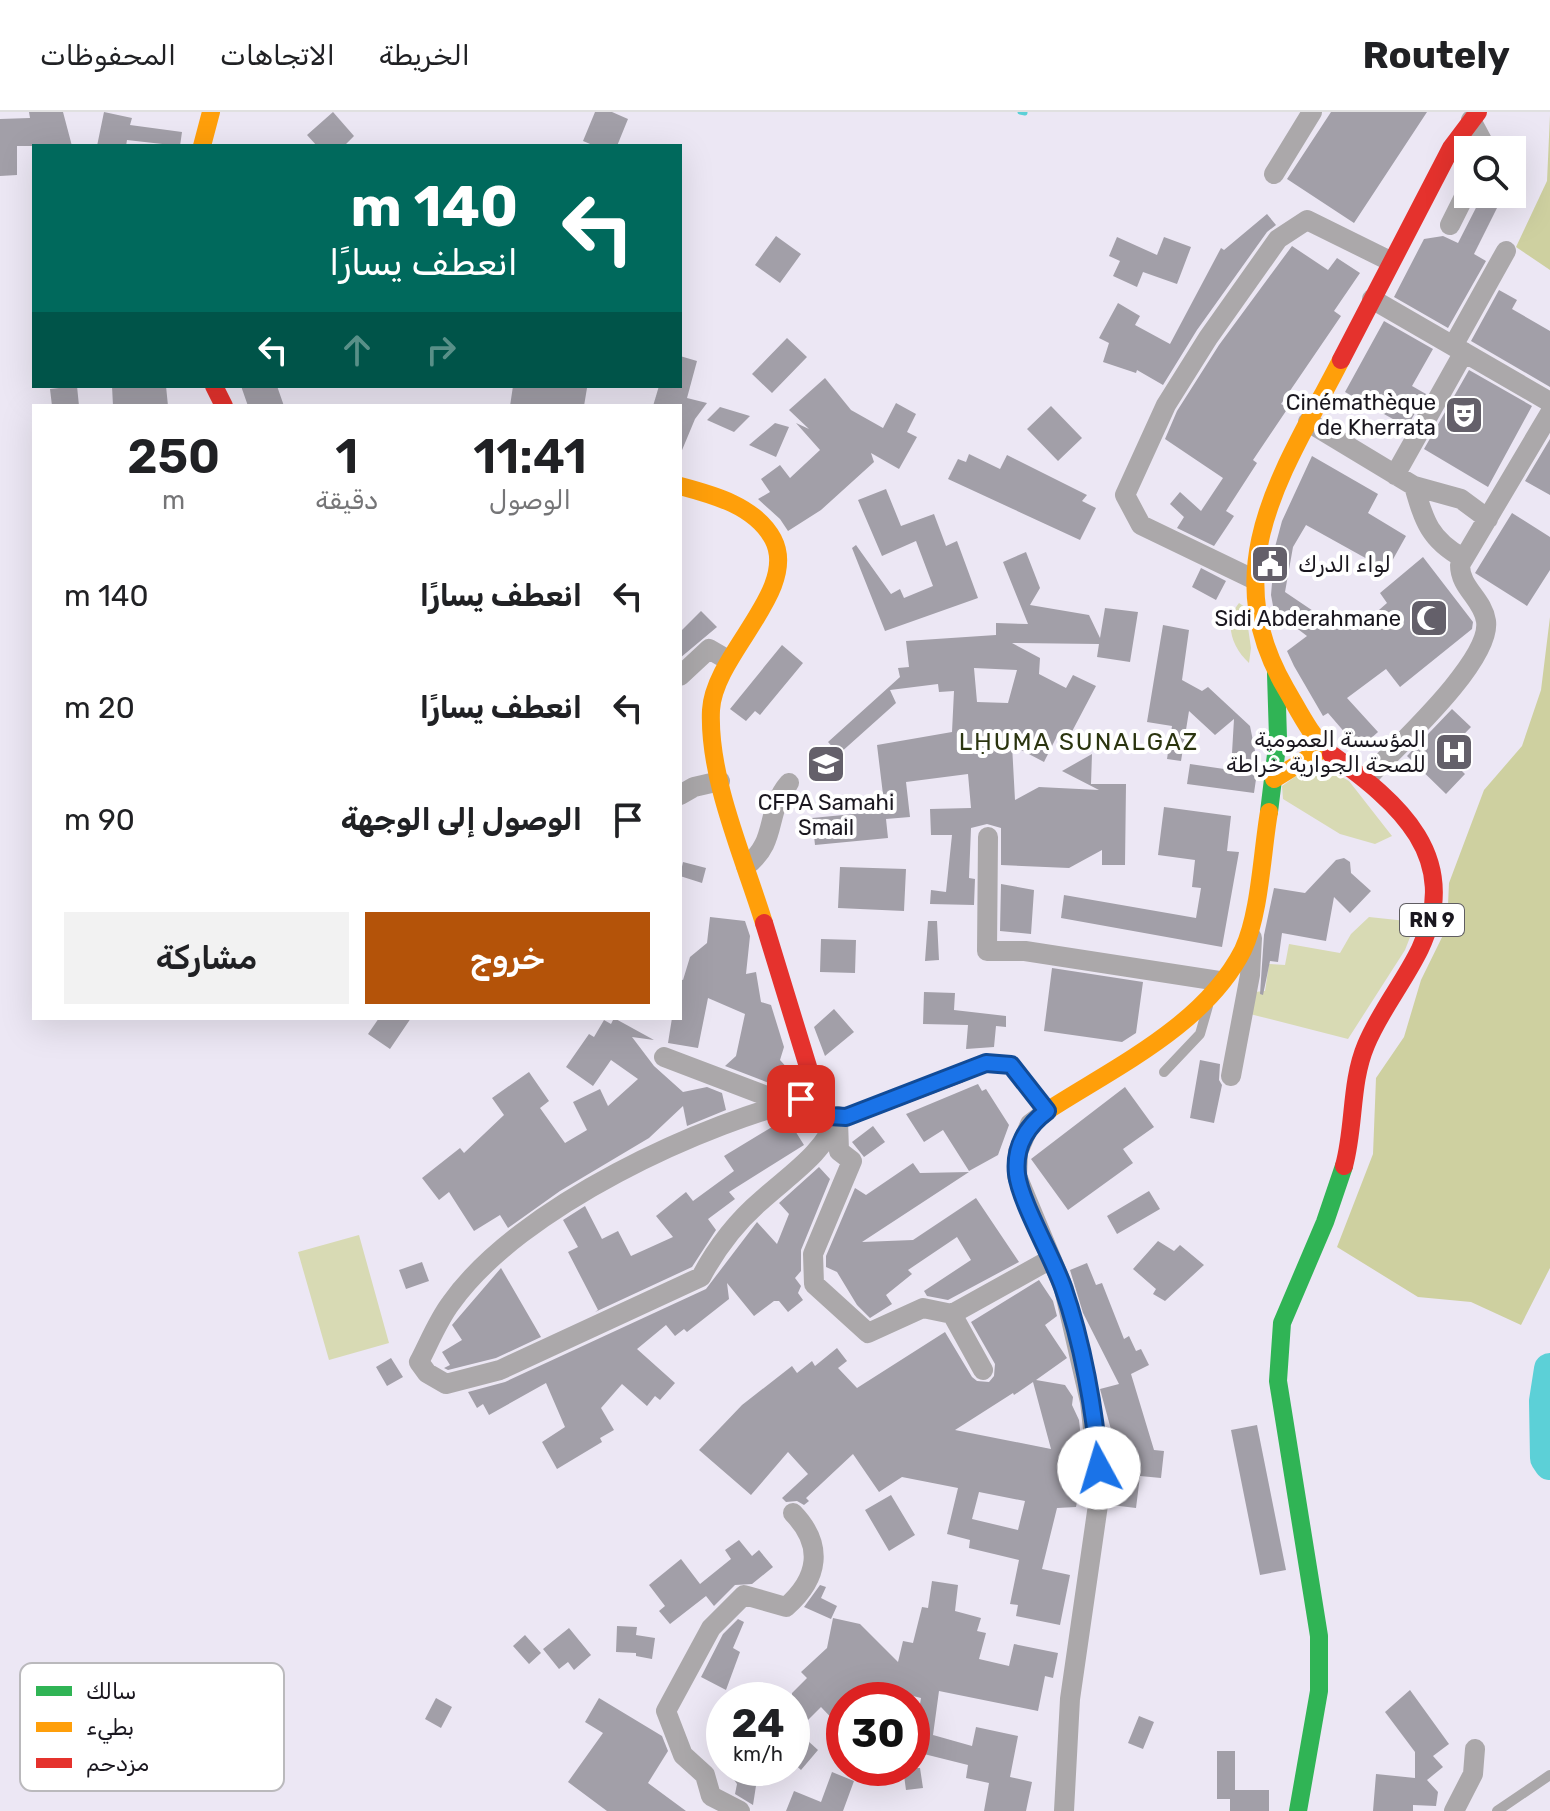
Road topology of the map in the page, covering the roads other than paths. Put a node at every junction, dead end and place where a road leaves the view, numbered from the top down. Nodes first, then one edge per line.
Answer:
1 (211, 112) edge
2 (1312, 112) edge
3 (1475, 116) edge
4 (1482, 136) edge
5 (203, 144) edge
6 (1274, 174) dead end
7 (1458, 208) edge
8 (1450, 225) dead end
9 (1506, 251) dead end
10 (1390, 261) junction
11 (1372, 299) junction
12 (1459, 349) junction
13 (1550, 402) edge
14 (1550, 413) edge
15 (1308, 422) junction
16 (1395, 475) junction
17 (682, 486) edge
18 (1414, 486) junction
19 (1488, 519) junction
20 (1463, 558) junction
21 (1251, 578) junction
22 (728, 660) junction
23 (682, 674) edge
24 (1276, 674) junction
25 (1324, 748) junction
26 (1367, 778) junction
27 (1274, 779) junction
28 (720, 781) junction
29 (789, 783) dead end
30 (682, 794) edge
31 (988, 837) dead end
32 (746, 866) junction
33 (1253, 910) junction
34 (1216, 986) junction
35 (1159, 1038) junction
36 (664, 1057) dead end
37 (1176, 1060) junction
38 (1164, 1072) dead end
39 (1231, 1076) dead end
40 (817, 1096) junction
41 (785, 1103) junction
42 (1047, 1111) junction
43 (838, 1116) junction
44 (1051, 1259) junction
45 (952, 1314) junction
46 (983, 1370) dead end
47 (793, 1513) dead end
48 (1475, 1749) dead end
49 (1550, 1775) edge
50 (740, 1811) edge
51 (1064, 1811) edge
52 (1298, 1811) edge
53 (1454, 1811) edge
54 (1497, 1811) edge

1 - 5 main road
2 - 6 street
3 - 4 street
3 - 10 main road, RN 9
7 - 8 street
9 - 12 street
10 - 11 main road, RN 9
10 - 21 street
11 - 12 street
11 - 15 main road, RN 9
12 - 13 street
12 - 16 street
14 - 19 street
15 - 16 street
15 - 21 main road, RN 9
16 - 18 street
17 - 22 main road
18 - 19 street
18 - 20 street
19 - 20 street
20 - 26 street
21 - 24 main road, RN 9
22 - 23 street
22 - 28 main road
24 - 25 main road, RN 9
24 - 27 main road
25 - 26 main road, RN 9
25 - 27 main road
26 - 52 main road, RN 9
27 - 33 main road
28 - 30 street
28 - 32 main road
29 - 32 street
31 - 34 street
32 - 40 main road
33 - 34 main road
33 - 39 street
34 - 35 main road
34 - 37 lane
35 - 37 lane
35 - 42 main road
36 - 41 street
37 - 38 lane
40 - 41 street
40 - 43 main road
41 - 43 street
42 - 43 main road
42 - 44 street
43 - 45 street
44 - 45 street
44 - 51 street
45 - 46 street
47 - 50 street
48 - 53 street
49 - 54 lane

